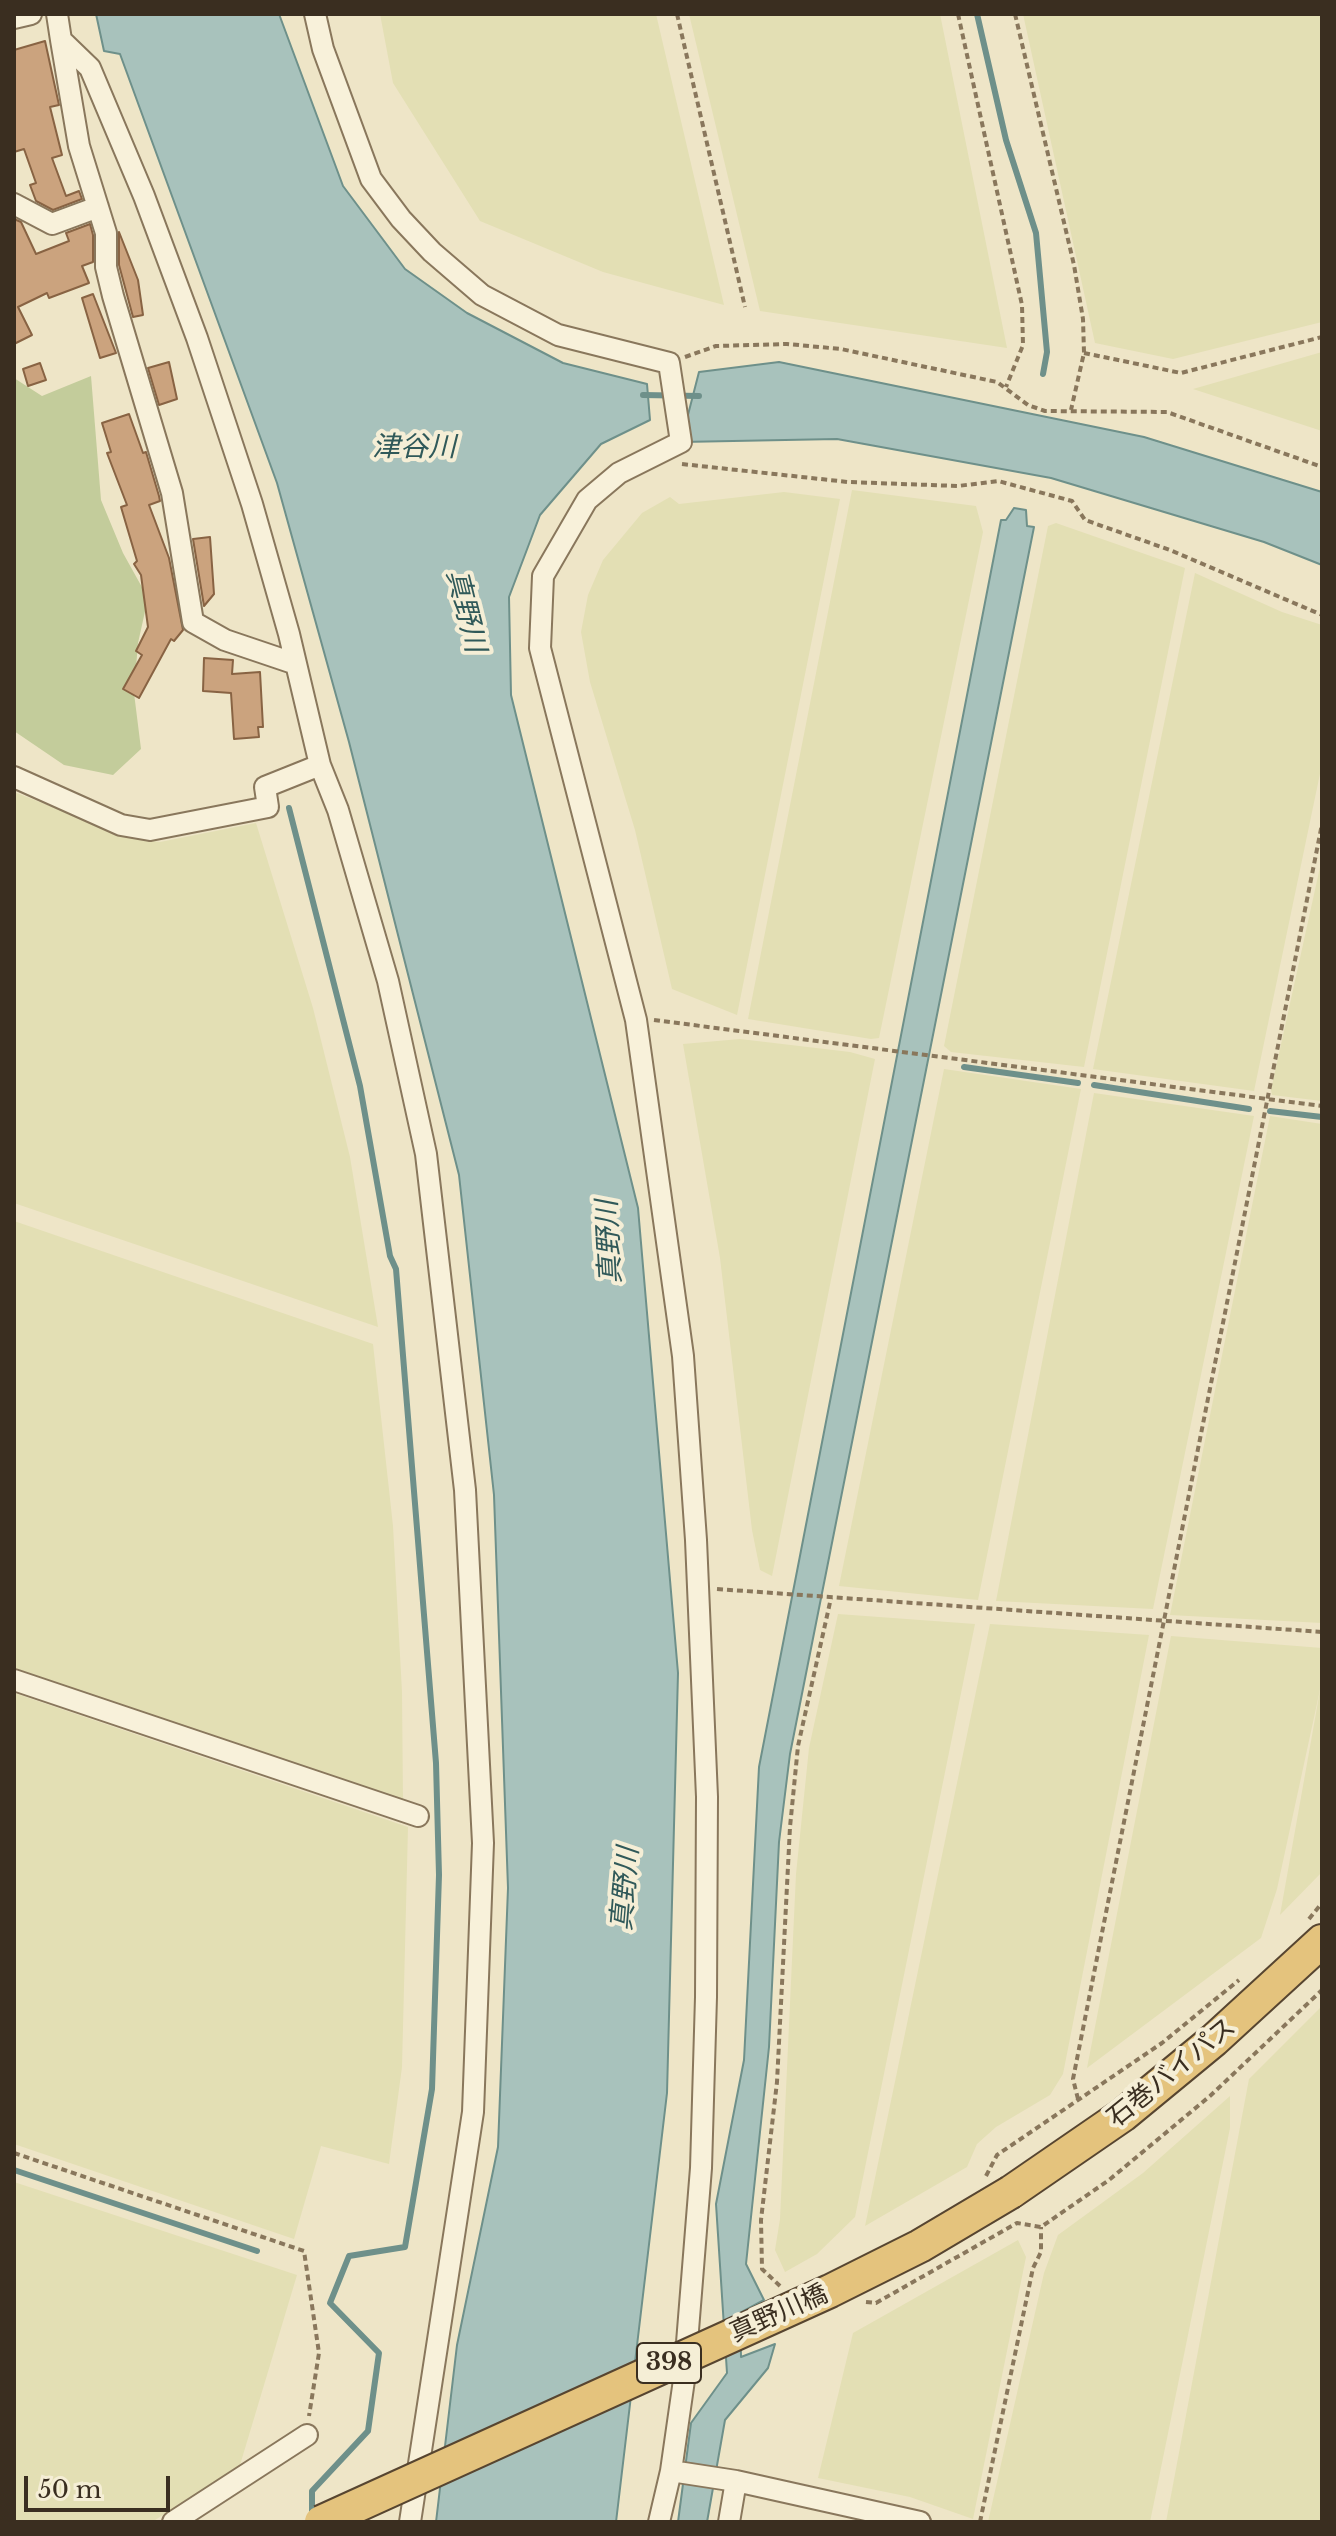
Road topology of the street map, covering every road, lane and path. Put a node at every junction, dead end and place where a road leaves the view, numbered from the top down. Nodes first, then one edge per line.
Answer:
1 (31, 14) edge
2 (57, 14) edge
3 (315, 14) edge
4 (677, 14) edge
5 (958, 14) edge
6 (1015, 14) edge
7 (14, 18) edge
8 (61, 40) junction
9 (14, 204) edge
10 (98, 207) junction
11 (745, 307) dead end
12 (1322, 337) edge
13 (1084, 353) junction
14 (670, 372) junction
15 (1006, 387) junction
16 (1071, 410) junction
17 (681, 442) junction
18 (1322, 467) edge
19 (1322, 615) edge
20 (296, 664) junction
21 (320, 765) junction
22 (14, 777) edge
23 (1322, 824) edge
24 (636, 1020) junction
25 (1266, 1098) junction
26 (1322, 1106) edge
27 (698, 1589) junction
28 (831, 1598) junction
29 (1162, 1623) junction
30 (1322, 1632) edge
31 (14, 1680) edge
32 (418, 1816) dead end
33 (1322, 1903) edge
34 (1313, 1933) edge
35 (1246, 1974) dead end
36 (1078, 2100) junction
37 (14, 2153) edge
38 (996, 2189) junction
39 (1041, 2227) dead end
40 (791, 2283) dead end
41 (307, 2435) joint
42 (671, 2471) junction
43 (727, 2481) junction
44 (173, 2522) edge
45 (321, 2522) edge
46 (410, 2522) edge
47 (659, 2522) edge
48 (729, 2522) edge
49 (920, 2522) edge
50 (980, 2522) edge

1 - 7 street
2 - 8 street
3 - 14 street
4 - 11 path
5 - 15 path
6 - 13 path
8 - 10 street
8 - 20 street
9 - 10 street
10 - 20 street
12 - 13 path
13 - 16 path
14 - 15 path
14 - 17 street
15 - 16 path
16 - 18 path
17 - 19 path
17 - 24 street
20 - 21 street
21 - 22 street
21 - 46 street
23 - 25 path
24 - 25 path
24 - 27 street
25 - 26 path
25 - 29 path
27 - 28 path
27 - 42 street
28 - 29 path
28 - 40 path
29 - 30 path
29 - 36 path
31 - 32 street
33 - 34 path
34 - 38 highway, 石巻バイパス / 398
35 - 36 path
36 - 38 path
37 - 41 path
38 - 45 highway, 真野川橋 / 398, bridge
39 - 50 path
41 - 44 street
42 - 43 street
42 - 47 street
43 - 48 street
43 - 49 street

